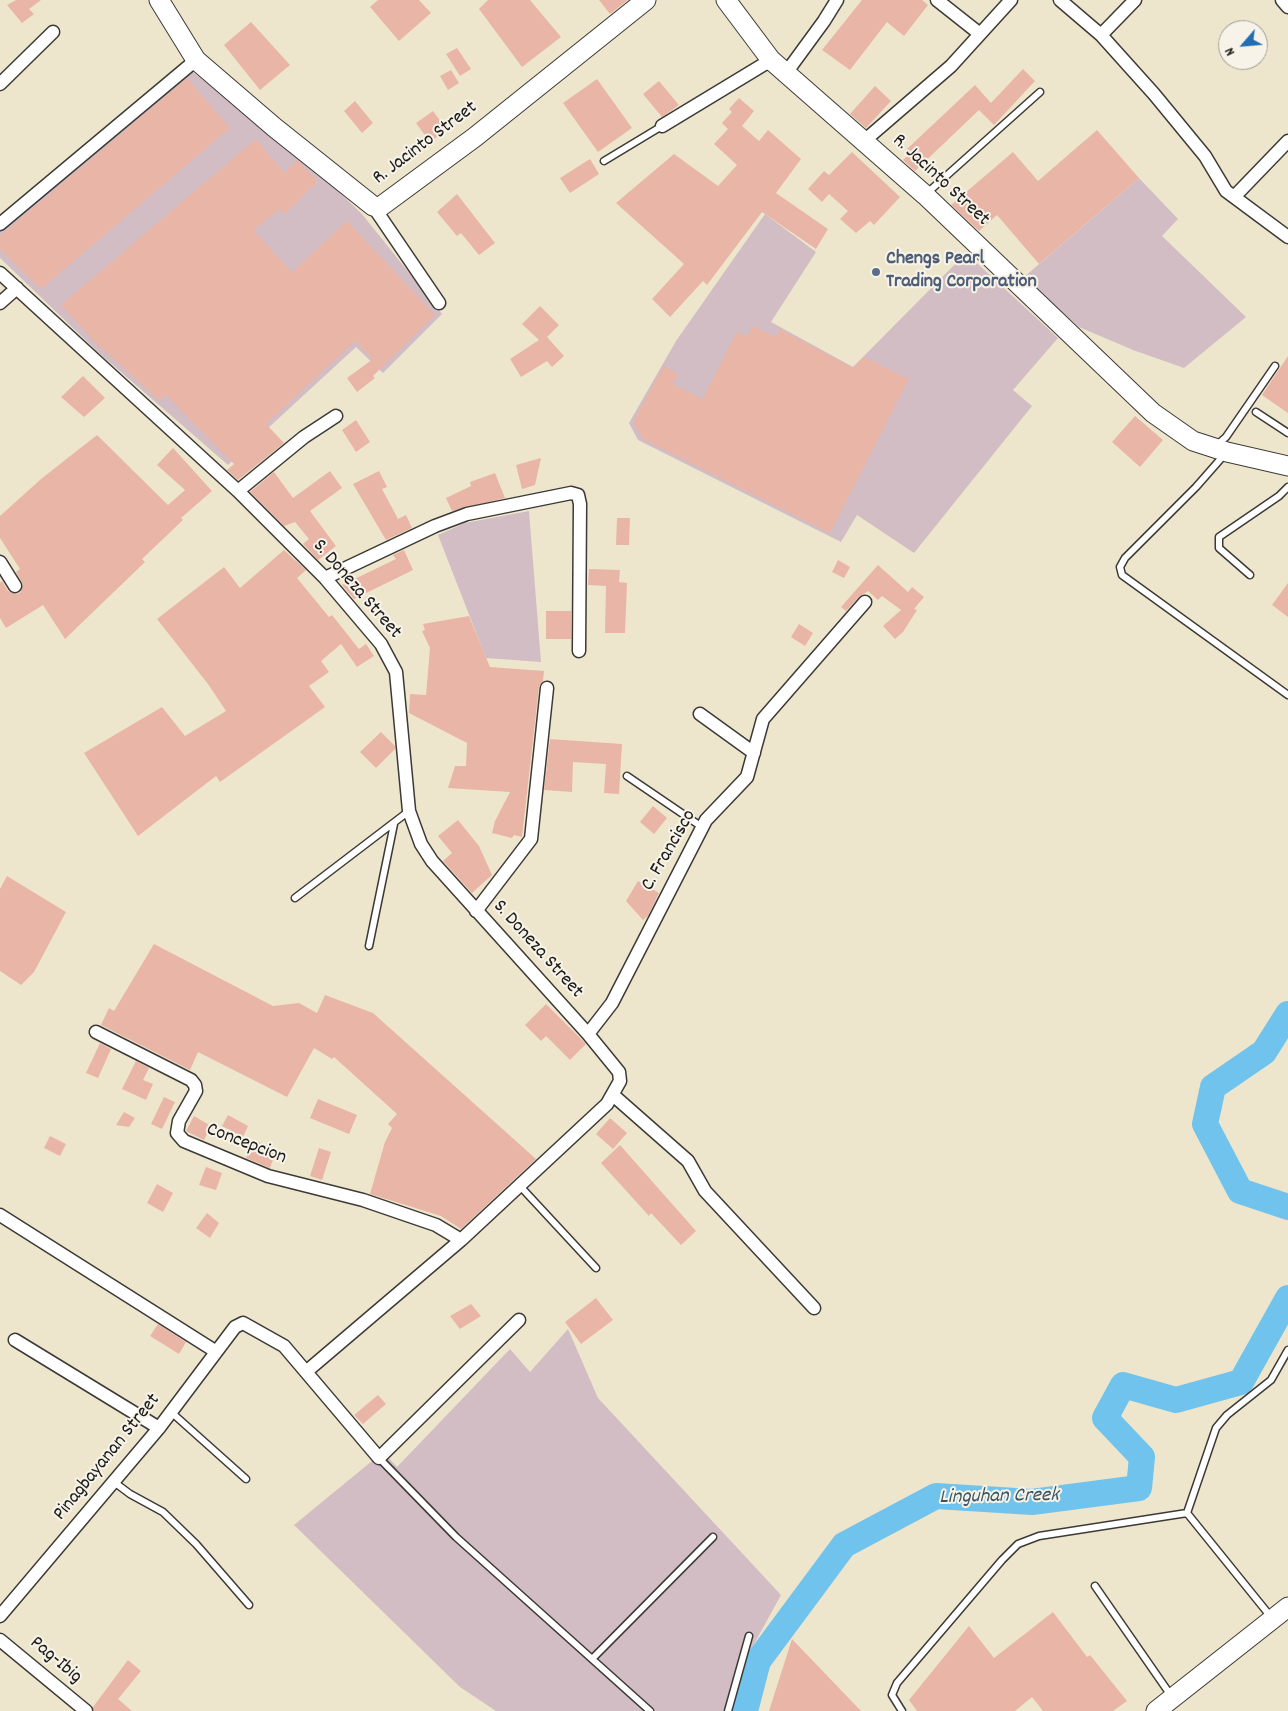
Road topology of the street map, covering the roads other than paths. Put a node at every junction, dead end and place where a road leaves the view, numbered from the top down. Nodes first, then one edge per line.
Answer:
1 (159, 0) edge
2 (646, 0) edge
3 (726, 0) edge
4 (837, 0) edge
5 (937, 0) edge
6 (1060, 0) edge
7 (1135, 0) edge
8 (1282, 0) edge
9 (1007, 1) edge
10 (1288, 7) edge
11 (52, 32) dead end
12 (980, 34) junction
13 (1101, 35) junction
14 (196, 60) junction
15 (771, 60) junction
16 (786, 73) junction
17 (0, 84) edge
18 (1040, 92) dead end
19 (662, 126) joint
20 (1288, 141) edge
21 (864, 142) junction
22 (604, 161) dead end
23 (925, 195) junction
24 (1234, 197) junction
25 (373, 206) junction
26 (0, 224) edge
27 (1288, 237) edge
28 (0, 272) edge
29 (17, 288) junction
30 (0, 303) edge
31 (439, 303) dead end
32 (1275, 366) dead end
33 (1256, 412) dead end
34 (336, 416) dead end
35 (1288, 433) edge
36 (1221, 450) junction
37 (1287, 463) edge
38 (238, 491) junction
39 (1286, 492) edge
40 (0, 562) edge
41 (1250, 575) dead end
42 (325, 578) junction
43 (15, 586) dead end
44 (865, 602) dead end
45 (579, 651) dead end
46 (547, 688) dead end
47 (1288, 695) edge
48 (700, 714) dead end
49 (754, 753) junction
50 (627, 776) dead end
51 (409, 812) junction
52 (394, 824) junction
53 (702, 826) junction
54 (295, 898) dead end
55 (476, 911) junction
56 (370, 946) dead end
57 (96, 1032) dead end
58 (588, 1034) junction
59 (613, 1095) junction
60 (519, 1185) junction
61 (0, 1215) edge
62 (461, 1240) junction
63 (596, 1268) dead end
64 (814, 1308) dead end
65 (519, 1320) dead end
66 (15, 1340) dead end
67 (1288, 1350) edge
68 (215, 1351) junction
69 (307, 1371) junction
70 (171, 1412) junction
71 (159, 1428) junction
72 (379, 1458) junction
73 (246, 1479) dead end
74 (114, 1482) junction
75 (1187, 1513) junction
76 (713, 1537) dead end
77 (1095, 1586) dead end
78 (249, 1605) dead end
79 (1288, 1607) edge
80 (0, 1616) edge
81 (1273, 1619) junction
82 (749, 1636) dead end
83 (0, 1640) edge
84 (593, 1658) junction
85 (1173, 1698) junction
86 (86, 1711) edge
87 (650, 1711) edge
88 (728, 1711) edge
89 (902, 1711) edge
90 (1156, 1711) edge

1 - 14 street, R. Jacinto Street
2 - 25 street, R. Jacinto Street
3 - 15 street, R. Jacinto Street
4 - 16 street
5 - 12 street
6 - 13 street
7 - 13 street
8 - 10 street
9 - 12 street
11 - 17 street
12 - 21 street
13 - 24 street
14 - 25 street, R. Jacinto Street
14 - 26 street
15 - 16 street, R. Jacinto Street
15 - 19 street
16 - 21 street, R. Jacinto Street
18 - 23 lane
19 - 22 lane
20 - 24 street
21 - 23 street, R. Jacinto Street
23 - 36 street, R. Jacinto Street
24 - 27 street
25 - 31 street
28 - 29 street, S. Doneza Street
29 - 30 street
29 - 38 street, S. Doneza Street
32 - 36 lane
33 - 35 lane
34 - 38 street
36 - 37 street, R. Jacinto Street
36 - 47 lane
38 - 42 street, S. Doneza Street
39 - 41 lane
40 - 43 street
42 - 45 street
42 - 51 street, S. Doneza Street
44 - 49 street, C. Francisco
46 - 55 street
48 - 49 street
49 - 53 street, C. Francisco
50 - 53 lane
51 - 52 lane
51 - 55 street, S. Doneza Street
52 - 54 lane
52 - 56 lane
53 - 58 street, C. Francisco
55 - 58 street, S. Doneza Street
57 - 62 street, Concepcion
58 - 59 street, S. Doneza Street
59 - 60 street
59 - 64 street
60 - 62 street
60 - 63 lane
61 - 68 street
62 - 69 street
65 - 72 street
66 - 71 street
67 - 75 lane
68 - 69 street, Pinagbayanan Street
68 - 70 street, Pinagbayanan Street
69 - 72 street
70 - 71 street, Pinagbayanan Street
70 - 73 lane
71 - 74 street, Pinagbayanan Street
72 - 84 lane
74 - 78 lane
74 - 80 street, Pinagbayanan Street
75 - 81 lane
75 - 89 lane
76 - 84 lane
77 - 85 lane
79 - 81 street
81 - 85 street
82 - 88 lane
83 - 86 street, Pag-Ibig
84 - 87 lane
85 - 90 street

